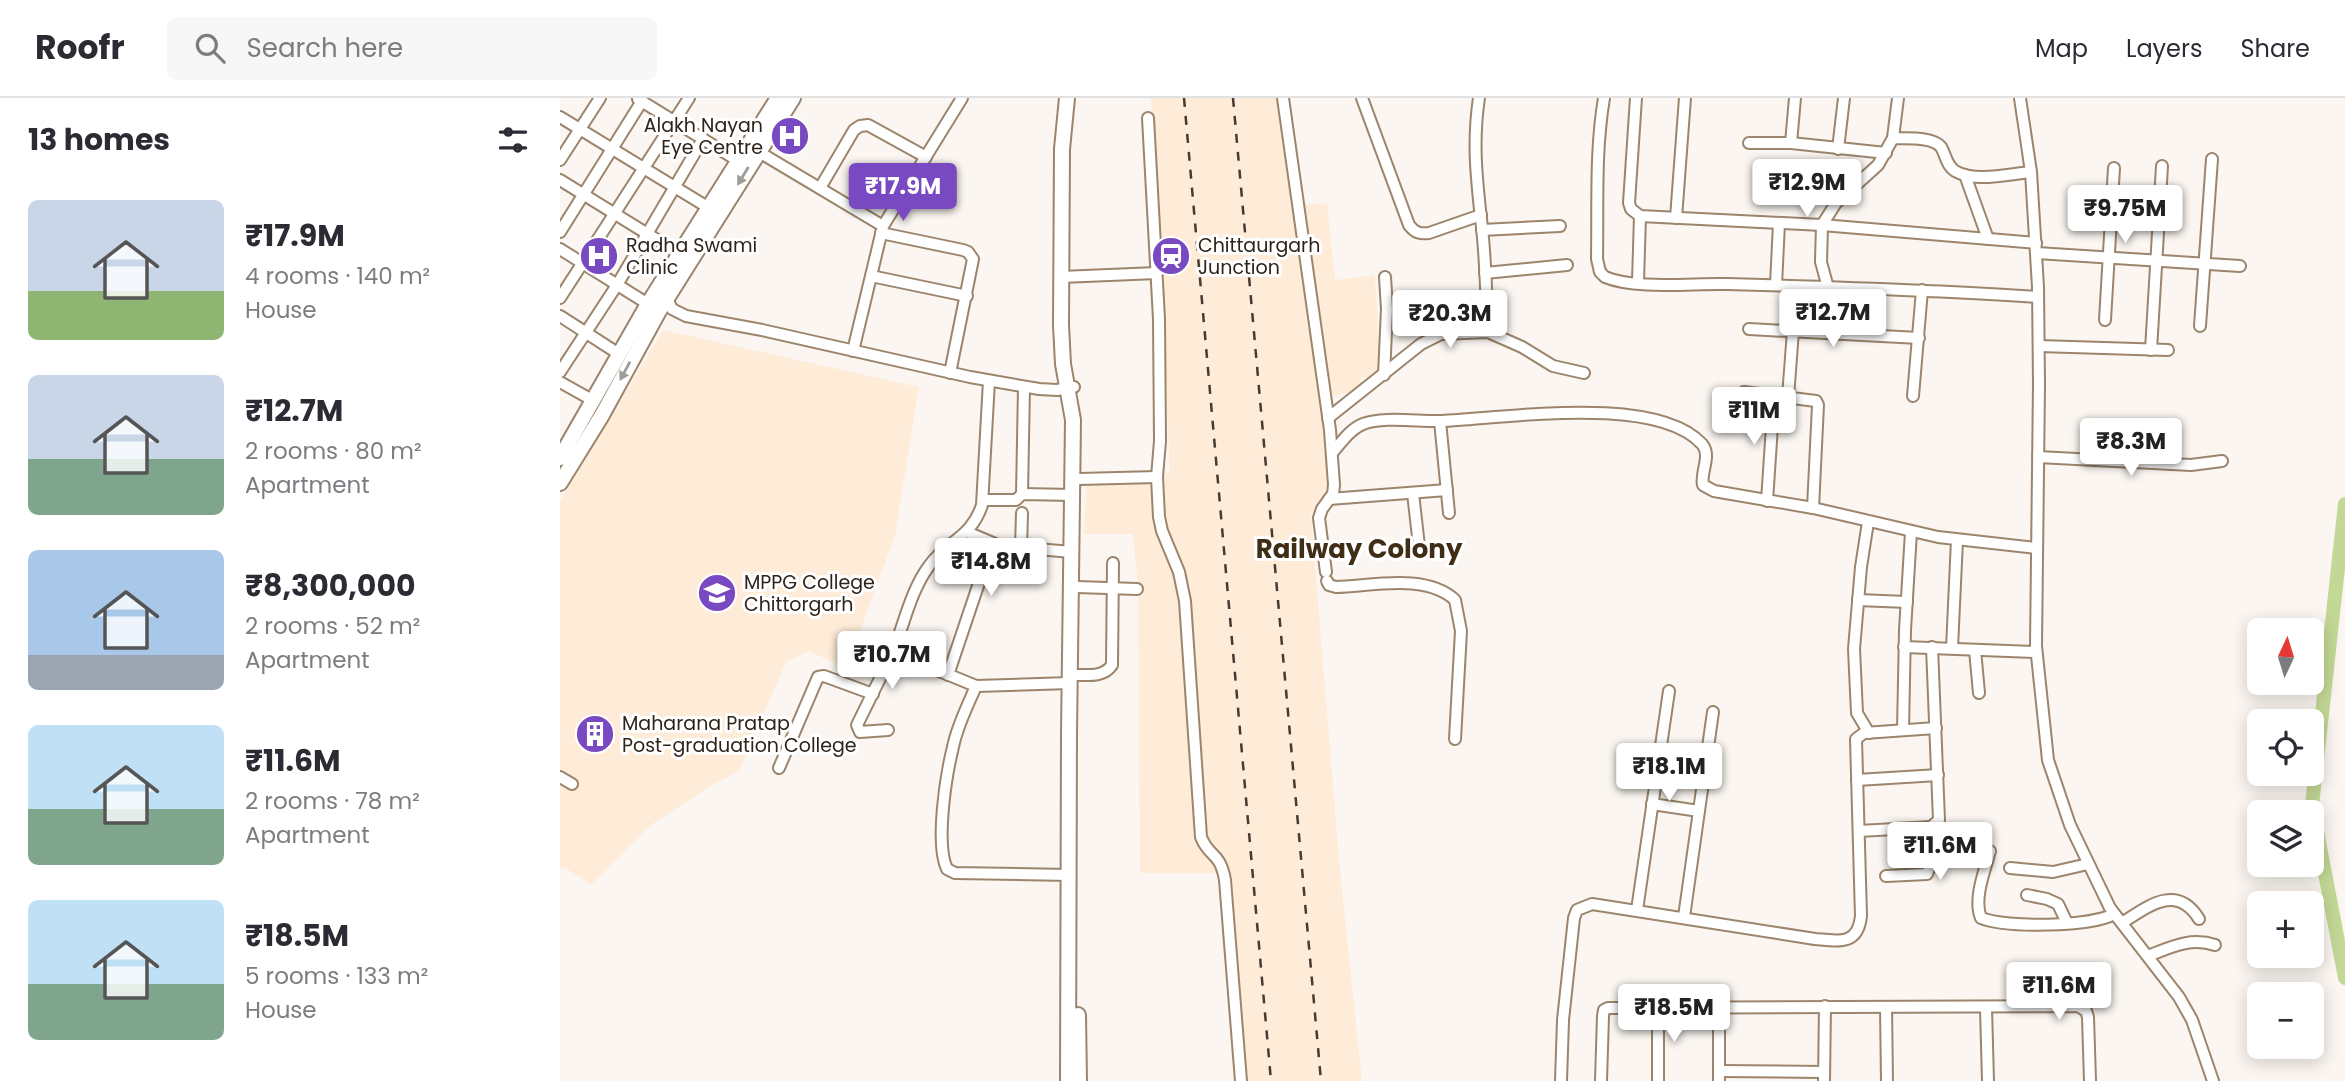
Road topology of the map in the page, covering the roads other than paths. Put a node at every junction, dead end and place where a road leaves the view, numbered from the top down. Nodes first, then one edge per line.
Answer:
1 (600, 98) edge
2 (689, 98) edge
3 (778, 98) edge
4 (793, 98) edge
5 (962, 98) edge
6 (1067, 98) edge
7 (1074, 98) edge
8 (1283, 98) edge
9 (1362, 98) edge
10 (1479, 98) edge
11 (1604, 98) edge
12 (1636, 98) edge
13 (1685, 98) edge
14 (1795, 98) edge
15 (1843, 98) edge
16 (1898, 98) edge
17 (2020, 98) edge
18 (640, 100) edge
19 (560, 117) edge
20 (1148, 118) dead end
21 (675, 121) junction
22 (579, 129) junction
23 (1893, 138) junction
24 (703, 139) junction
25 (1749, 143) dead end
26 (1791, 143) junction
27 (612, 149) junction
28 (1838, 149) junction
29 (759, 152) junction
30 (1886, 153) junction
31 (926, 157) junction
32 (2211, 159) dead end
33 (560, 160) edge
34 (737, 160) junction
35 (2162, 166) dead end
36 (643, 168) junction
37 (2114, 168) dead end
38 (2031, 172) junction
39 (1965, 175) junction
40 (560, 180) edge
41 (674, 187) junction
42 (820, 188) junction
43 (583, 194) junction
44 (709, 208) junction
45 (614, 214) junction
46 (1481, 215) junction
47 (1640, 216) junction
48 (1676, 218) junction
49 (1779, 223) junction
50 (1822, 225) junction
51 (1560, 226) dead end
52 (882, 229) junction
53 (1482, 230) junction
54 (560, 232) edge
55 (645, 233) junction
56 (1988, 239) junction
57 (2036, 248) junction
58 (560, 249) edge
59 (680, 254) junction
60 (2109, 258) junction
61 (2157, 261) junction
62 (582, 263) junction
63 (2204, 263) junction
64 (1567, 265) dead end
65 (2241, 266) dead end
66 (1157, 273) junction
67 (1485, 273) junction
68 (871, 276) junction
69 (1065, 277) junction
70 (1385, 277) dead end
71 (1638, 282) junction
72 (662, 284) junction
73 (617, 285) junction
74 (1776, 285) junction
75 (1828, 285) junction
76 (1922, 290) junction
77 (967, 296) junction
78 (2038, 296) junction
79 (560, 298) edge
80 (667, 300) junction
81 (648, 304) junction
82 (560, 316) edge
83 (2105, 320) dead end
84 (2200, 327) dead end
85 (1749, 329) dead end
86 (584, 331) junction
87 (1793, 331) junction
88 (1489, 332) junction
89 (1829, 332) junction
90 (1919, 338) junction
91 (2039, 346) junction
92 (2151, 350) junction
93 (2168, 350) dead end
94 (853, 351) junction
95 (620, 354) junction
96 (560, 372) edge
97 (950, 373) junction
98 (1584, 373) dead end
99 (1384, 375) junction
100 (989, 381) junction
101 (560, 382) edge
102 (1024, 387) junction
103 (1070, 388) junction
104 (1744, 392) dead end
105 (1773, 396) junction
106 (1913, 396) dead end
107 (1788, 397) junction
108 (594, 401) junction
109 (1328, 418) junction
110 (1440, 421) junction
111 (565, 438) edge
112 (1332, 453) junction
113 (560, 457) edge
114 (2038, 457) junction
115 (2222, 461) dead end
116 (1157, 477) junction
117 (1079, 479) junction
118 (560, 483) edge
119 (1447, 490) junction
120 (1413, 493) junction
121 (1022, 494) junction
122 (1073, 495) junction
123 (1329, 499) junction
124 (983, 500) junction
125 (1766, 501) junction
126 (1813, 508) junction
127 (1022, 513) dead end
128 (1450, 513) dead end
129 (1868, 522) junction
130 (967, 532) junction
131 (1911, 532) junction
132 (1957, 540) junction
133 (997, 545) junction
134 (1419, 545) dead end
135 (2036, 548) junction
136 (1021, 549) junction
137 (945, 550) junction
138 (1072, 552) junction
139 (1113, 563) dead end
140 (982, 574) junction
141 (1077, 587) junction
142 (1113, 588) junction
143 (1137, 589) dead end
144 (1858, 600) junction
145 (1907, 602) junction
146 (1905, 647) junction
147 (1932, 648) junction
148 (1952, 649) junction
149 (1975, 650) junction
150 (893, 652) junction
151 (2036, 652) junction
152 (948, 674) junction
153 (1073, 679) junction
154 (976, 686) junction
155 (1669, 691) dead end
156 (1979, 693) dead end
157 (873, 694) junction
158 (1713, 712) dead end
159 (1936, 728) junction
160 (888, 730) dead end
161 (1903, 730) junction
162 (1869, 733) junction
163 (1455, 739) dead end
164 (779, 768) dead end
165 (1938, 775) junction
166 (560, 777) edge
167 (1857, 780) junction
168 (572, 784) dead end
169 (1653, 804) junction
170 (1699, 811) junction
171 (1929, 827) junction
172 (1859, 831) junction
173 (1990, 851) dead end
174 (2088, 864) junction
175 (2010, 867) dead end
176 (1070, 875) junction
177 (1886, 876) dead end
178 (2027, 895) dead end
179 (1637, 910) junction
180 (1684, 917) junction
181 (2118, 919) junction
182 (2199, 919) dead end
183 (2067, 923) junction
184 (2215, 945) dead end
185 (2148, 956) junction
186 (1825, 1006) junction
187 (1658, 1007) junction
188 (1719, 1007) junction
189 (1886, 1007) junction
190 (1986, 1007) junction
191 (1719, 1076) edge
192 (1824, 1077) edge
193 (1068, 1081) edge
194 (1079, 1081) edge
195 (1241, 1081) edge
196 (1561, 1081) edge
197 (1601, 1081) edge
198 (1658, 1081) edge
199 (1887, 1081) edge
200 (1988, 1081) edge
201 (2090, 1081) edge
202 (2213, 1081) edge

1 - 22 street
2 - 21 street
3 - 34 main road
4 - 29 main road
5 - 31 street
6 - 69 main road
7 - 69 main road
8 - 109 street
9 - 46 street
10 - 46 street
11 - 71 street
12 - 47 street
13 - 48 street
14 - 26 street
15 - 28 street
16 - 23 street
17 - 38 street
18 - 21 street
18 - 27 street
19 - 22 street
20 - 66 street
21 - 24 street
21 - 36 street
22 - 27 street
22 - 33 street
23 - 30 street
23 - 39 street
24 - 34 street
24 - 41 street
25 - 26 street
26 - 28 street
27 - 36 street
27 - 43 street
28 - 30 street
29 - 42 street
29 -> 80 main road
30 - 50 street
31 - 42 street
31 - 52 street
32 - 63 street
34 - 44 main road
35 - 61 street
36 - 41 street
36 - 45 street
37 - 60 street
38 - 39 street
38 - 57 street
39 - 56 street
40 - 43 street
41 - 44 street
41 - 55 street
42 - 52 street
43 - 45 street
43 - 54 street
44 - 59 main road
45 - 55 street
45 - 62 street
46 - 53 street
47 - 48 street
47 - 71 street
48 - 49 street
49 - 50 street
49 - 74 street
50 - 56 street
50 - 75 street
51 - 53 street
52 - 68 street
52 - 77 street
53 - 67 street
55 - 59 street
55 - 73 street
56 - 57 street
57 - 60 street
57 - 78 street
58 - 62 street
59 - 72 main road
60 - 61 street
60 - 83 street
61 - 63 street
61 - 92 street
62 - 73 street
62 - 79 street
63 - 65 street
63 - 84 street
64 - 67 street
66 - 69 street
66 - 116 street
67 - 88 street
68 - 77 street
68 - 94 street
69 - 103 main road
70 - 99 street
71 - 74 street
72 - 80 street
72 - 81 main road
73 - 81 street
73 - 86 street
74 - 75 street
75 - 76 street
75 - 89 street
76 - 78 street
76 - 90 street
77 - 97 street
78 - 91 street
80 - 94 street
80 -> 118 main road
81 - 95 main road
82 - 86 street
85 - 87 street
86 - 95 street
86 - 96 street
87 - 89 street
87 - 107 street
88 - 98 street
88 - 99 street
89 - 90 street
90 - 106 street
91 - 92 street
91 - 114 street
92 - 93 street
94 - 97 street
95 - 108 main road
97 - 100 street
99 - 109 street
100 - 102 street
100 - 124 street
101 - 108 street
102 - 103 street
102 - 121 street
103 - 117 main road
103 - 122 main road
104 - 105 street
105 - 107 street
105 - 125 street
107 - 126 street
108 - 111 main road
109 - 112 street
110 - 112 street
110 - 119 street
110 - 125 street
111 - 113 main road
112 - 123 street
114 - 115 street
114 - 135 street
116 - 117 street
116 - 195 street
117 - 141 main road
119 - 120 street
119 - 128 street
120 - 123 street
120 - 134 street
121 - 122 street
121 - 124 street
122 - 138 main road
123 - 163 street
124 - 130 street
125 - 126 street
126 - 129 street
127 - 136 street
129 - 131 street
129 - 144 street
130 - 133 street
130 - 137 street
131 - 132 street
131 - 145 street
132 - 135 street
132 - 148 street
133 - 136 street
133 - 140 street
135 - 151 street
136 - 138 street
137 - 140 street
137 - 150 street
138 - 153 main road
139 - 142 street
140 - 152 street
141 - 142 street
141 - 153 main road
142 - 143 street
142 - 153 street
144 - 145 street
144 - 162 street
145 - 146 street
146 - 147 street
146 - 161 street
147 - 148 street
147 - 159 street
148 - 149 street
149 - 151 street
149 - 156 street
150 - 152 street
150 - 157 street
151 - 174 street
152 - 154 street
153 - 154 street
153 - 176 main road
153 - 194 main road
154 - 176 street
155 - 169 street
157 - 160 street
157 - 164 street
158 - 170 street
159 - 161 street
159 - 165 street
161 - 162 street
162 - 167 street
165 - 167 street
165 - 171 street
166 - 168 street
167 - 172 street
169 - 170 street
169 - 179 street
170 - 180 street
171 - 172 street
171 - 177 street
172 - 180 street
173 - 183 street
174 - 175 street
174 - 181 street
176 - 193 main road
178 - 183 street
179 - 180 street
179 - 196 street
181 - 182 street
181 - 183 street
181 - 185 street
184 - 185 street
185 - 202 street
186 - 188 street
186 - 189 street
186 - 192 street
187 - 188 street
187 - 197 street
187 - 198 street
188 - 191 street
189 - 190 street
189 - 199 street
190 - 200 street
190 - 201 street
191 - 192 street

